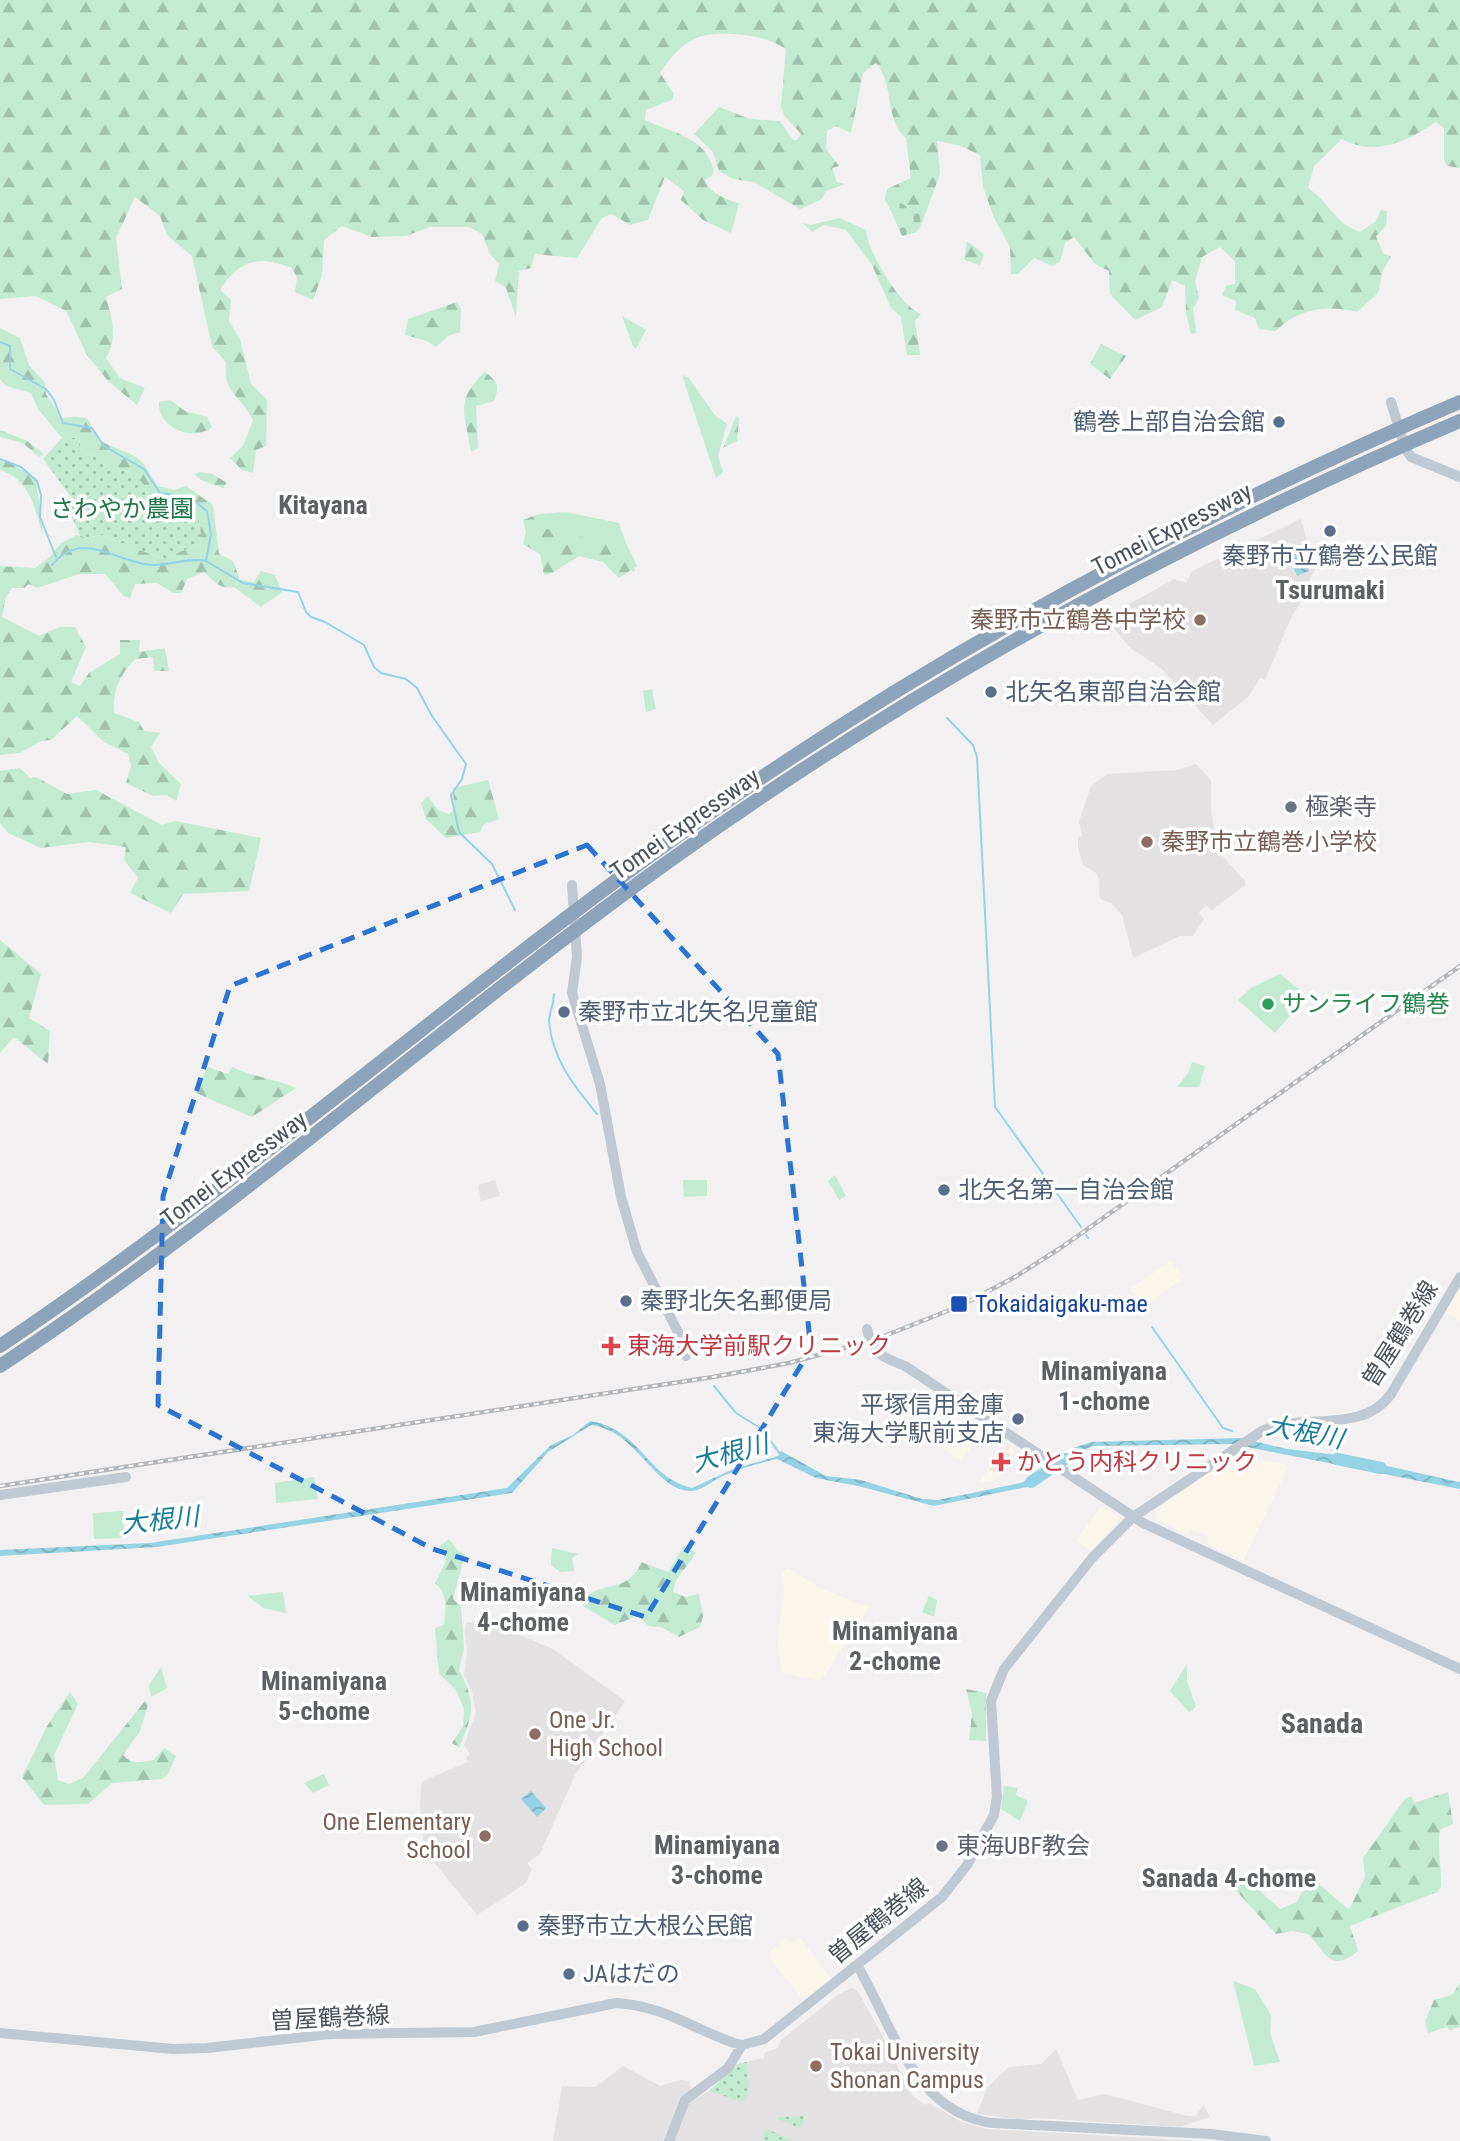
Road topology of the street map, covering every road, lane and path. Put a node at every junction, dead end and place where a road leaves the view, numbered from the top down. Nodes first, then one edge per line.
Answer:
1 (1391, 402) dead end
2 (1460, 402) edge
3 (1460, 421) edge
4 (1460, 477) edge
5 (572, 885) dead end
6 (1460, 1276) edge
7 (867, 1329) dead end
8 (0, 1346) edge
9 (686, 1356) dead end
10 (0, 1366) edge
11 (126, 1477) dead end
12 (0, 1495) edge
13 (1133, 1517) junction
14 (1460, 1669) edge
15 (857, 1965) junction
16 (0, 2033) edge
17 (743, 2045) junction
18 (669, 2141) edge
19 (1266, 2141) edge

1 - 4 main road
2 - 8 highway, Tomei Expressway
3 - 10 highway, Tomei Expressway
5 - 9 main road
6 - 13 main road, 曽屋鶴巻線
7 - 13 main road
11 - 12 main road
13 - 14 main road
13 - 15 main road, 曽屋鶴巻線
15 - 17 main road, 曽屋鶴巻線
15 - 19 main road
16 - 17 main road, 曽屋鶴巻線
17 - 18 main road

